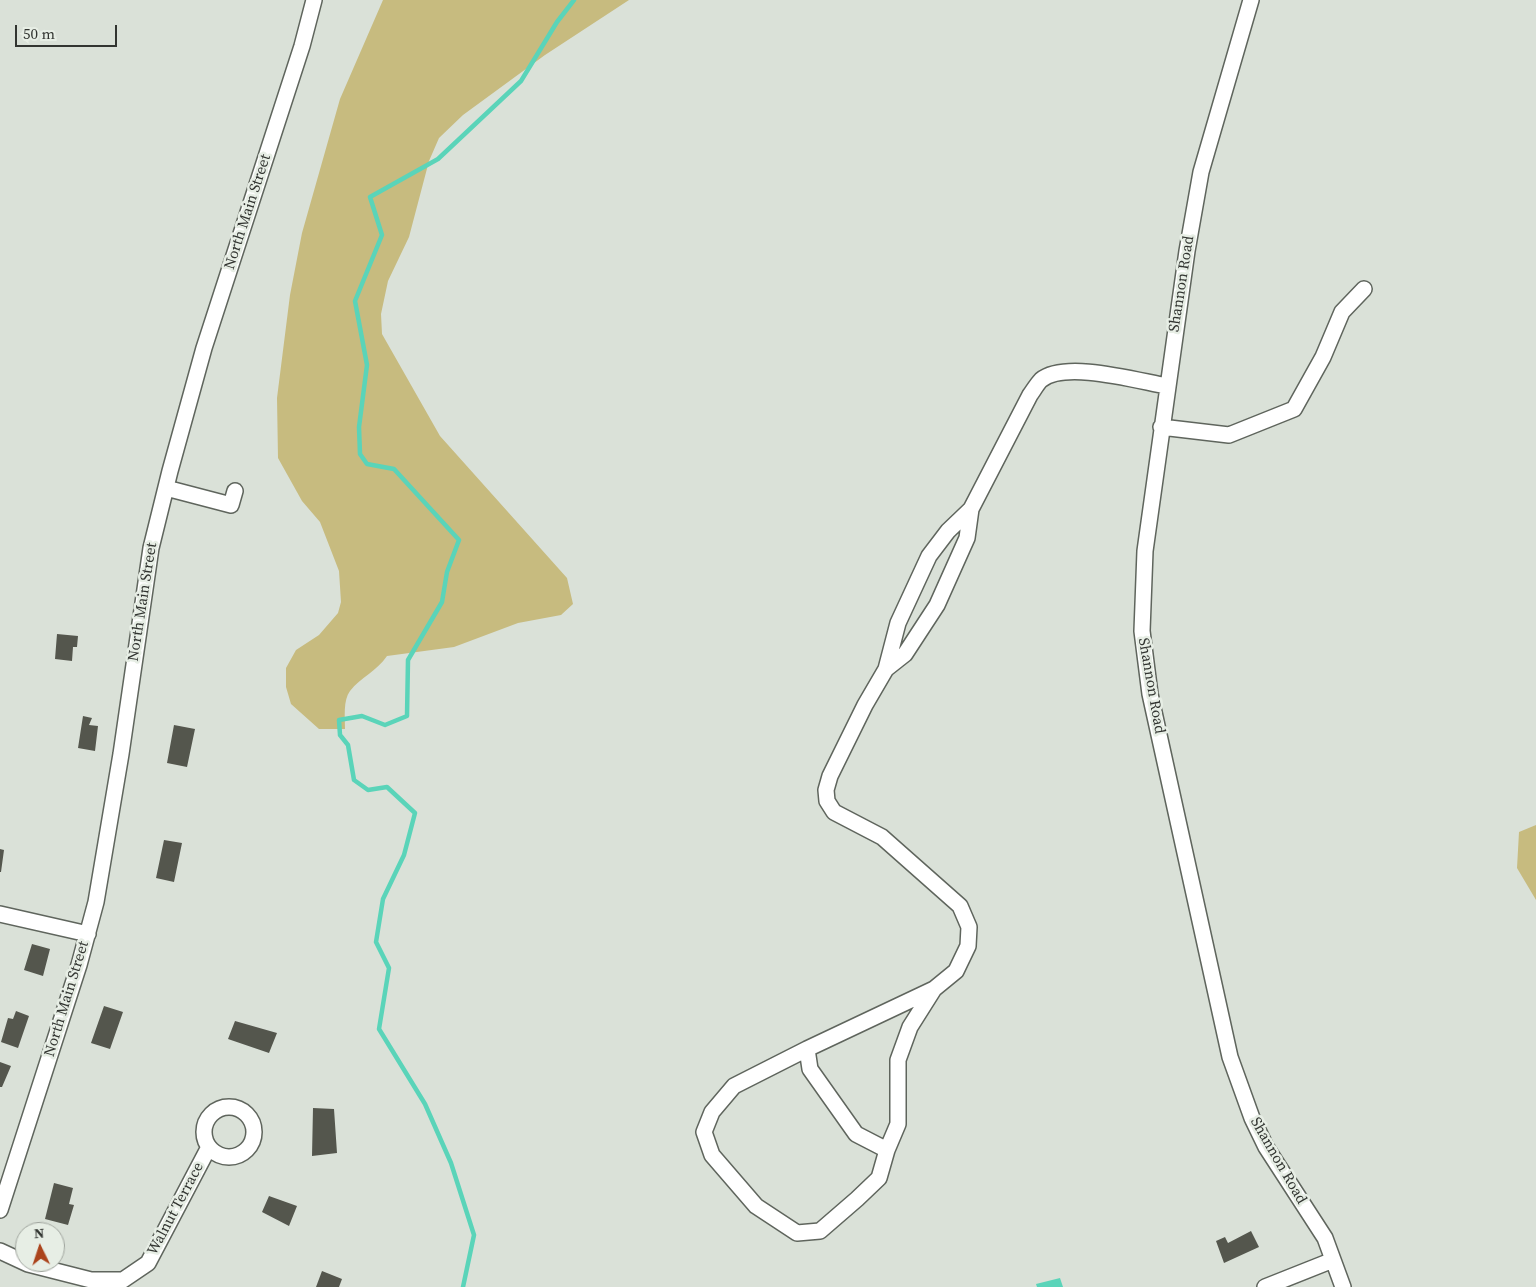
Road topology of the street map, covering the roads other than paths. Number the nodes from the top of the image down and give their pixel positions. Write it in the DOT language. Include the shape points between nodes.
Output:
graph roads {
  1 [pos="314,0"];
  2 [pos="1251,0"];
  3 [pos="1364,288"];
  4 [pos="1166,386"];
  5 [pos="1161,427"];
  6 [pos="166,488"];
  7 [pos="235,491"];
  8 [pos="971,509"];
  9 [pos="886,669"];
  10 [pos="0,914"];
  11 [pos="88,934"];
  12 [pos="934,989"];
  13 [pos="806,1049"];
  14 [pos="209,1147"];
  15 [pos="887,1150"];
  16 [pos="0,1210"];
  17 [pos="0,1251"];
  18 [pos="1333,1260"];
  19 [pos="1265,1287"];
  20 [pos="1343,1287"];
  1 -- 6 [label="street, North Main Street" via="204,348"];
  2 -- 4 [label="street, Shannon Road" via="1201,172"];
  3 -- 5 [label="street" via="1342,312 1323,357 1294,409 1229,435"];
  4 -- 5 [label="street, Shannon Road"];
  4 -- 8 [label="street" via="1076,371 1054,374 1042,380 1030,396"];
  5 -- 18 [label="street, Shannon Road" via="1144,551 1142,631 1150,694 1222,1025 1240,1088 1266,1147 1324,1238"];
  6 -- 7 [label="street" via="231,505"];
  6 -- 11 [label="street, North Main Street" via="151,548 113,809"];
  8 -- 9 [label="street" via="929,556 898,623"];
  8 -- 9 [label="street" via="967,538 937,605 905,654"];
  9 -- 12 [label="street" via="830,776 827,801 834,812 882,837 960,906 970,927 968,946 956,971"];
  10 -- 11 [label="street"];
  11 -- 16 [label="street, North Main Street"];
  12 -- 13 [label="street"];
  12 -- 15 [label="street" via="910,1027 898,1060 898,1124"];
  13 -- 15 [label="street" via="810,1069 856,1134"];
  13 -- 15 [label="street" via="734,1086 712,1112 704,1132 712,1155 756,1206 797,1233 820,1231 857,1199 879,1178"];
  14 -- 17 [label="street, Walnut Terrace" via="148,1263 122,1280 91,1280 28,1264"];
  18 -- 19 [label="street"];
  18 -- 20 [label="street, Shannon Road"];
}
